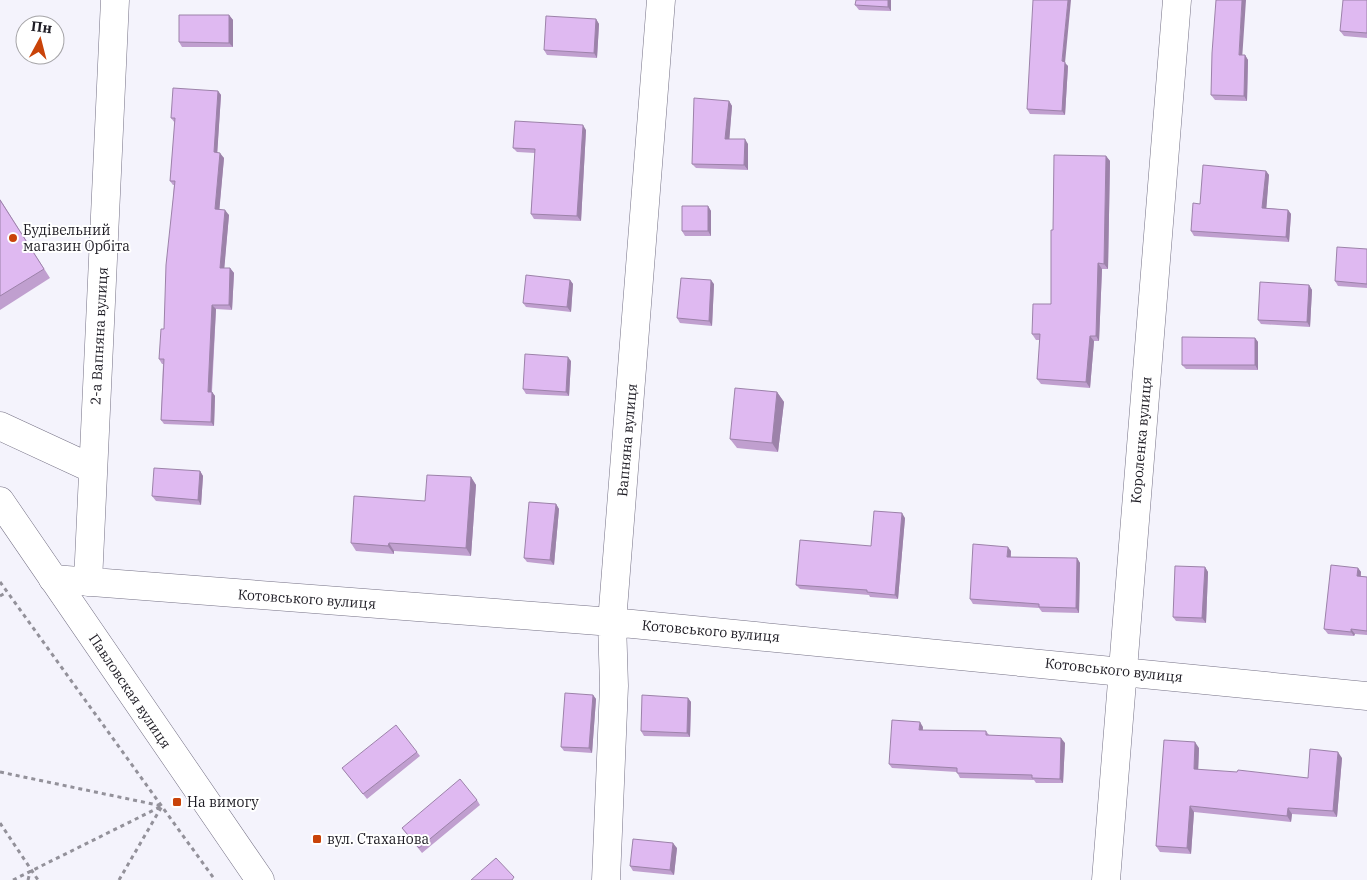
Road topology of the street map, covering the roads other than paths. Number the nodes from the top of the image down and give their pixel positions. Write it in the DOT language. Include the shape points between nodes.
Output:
graph roads {
  1 [pos="115,0"];
  2 [pos="661,0"];
  3 [pos="1178,0"];
  4 [pos="0,426"];
  5 [pos="93,470"];
  6 [pos="0,501"];
  7 [pos="53,579"];
  8 [pos="88,582"];
  9 [pos="612,622"];
  10 [pos="1122,671"];
  11 [pos="1367,696"];
  12 [pos="260,880"];
  13 [pos="606,880"];
  14 [pos="1106,880"];
  1 -- 5 [label="street, 2-а Вапняна вулиця"];
  2 -- 9 [label="street, Вапняна вулиця"];
  3 -- 10 [label="street, Короленка вулиця"];
  4 -- 5 [label="street"];
  5 -- 8 [label="street, 2-а Вапняна вулиця"];
  6 -- 7 [label="street, Павловская вулиця"];
  7 -- 8 [label="street, Котовського вулиця"];
  7 -- 12 [label="street, Павловская вулиця"];
  8 -- 9 [label="street, Котовського вулиця"];
  9 -- 10 [label="street, Котовського вулиця"];
  9 -- 13 [label="street, Вапняна вулиця" via="614,686"];
  10 -- 11 [label="street, Котовського вулиця"];
  10 -- 14 [label="street, Короленка вулиця"];
}
